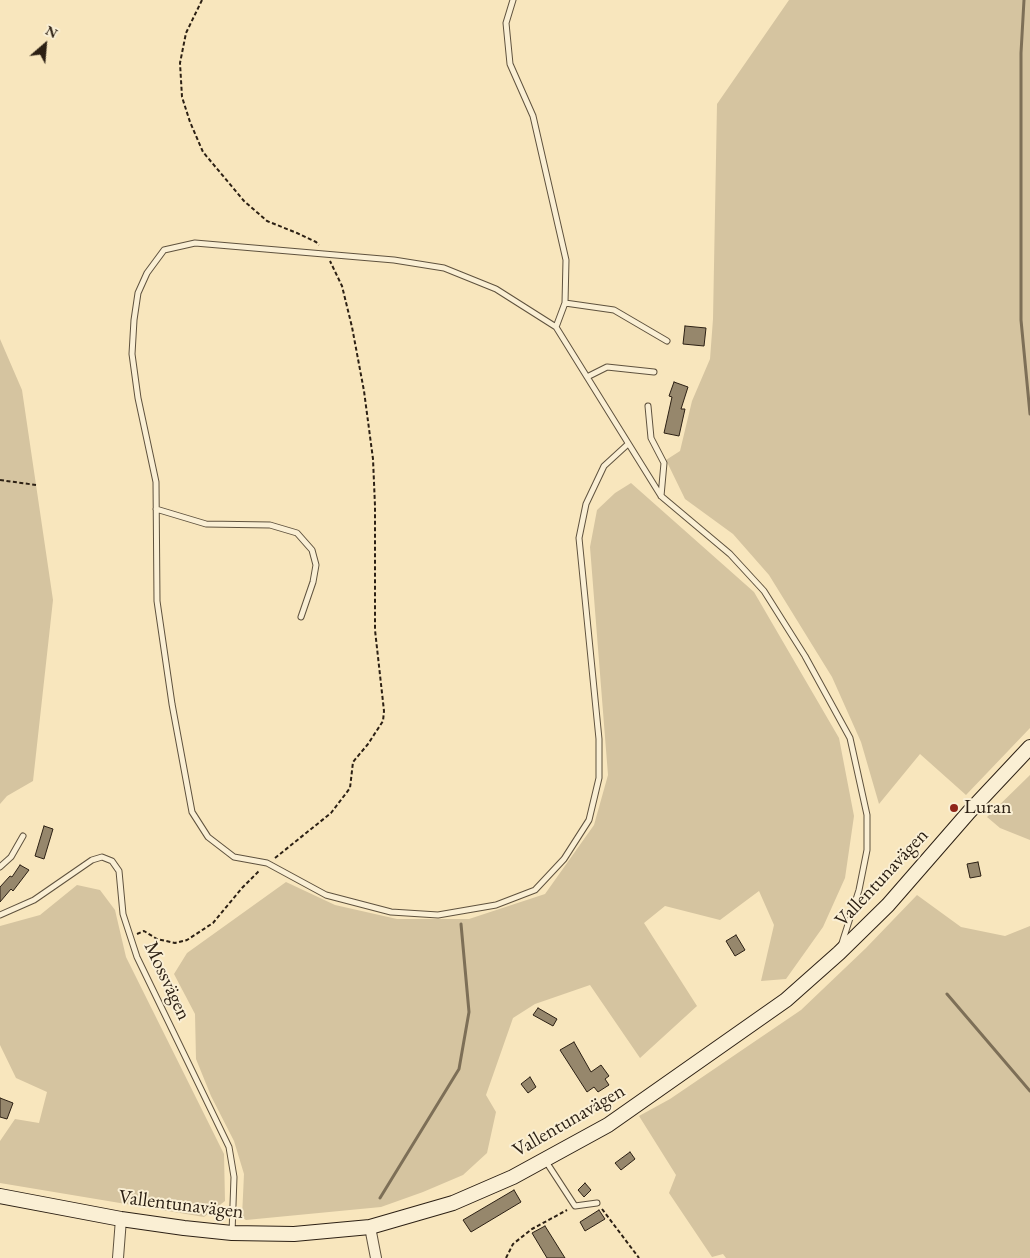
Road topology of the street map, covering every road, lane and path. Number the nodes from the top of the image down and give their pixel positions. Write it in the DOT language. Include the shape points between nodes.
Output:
graph roads {
  1 [pos="202,0"];
  2 [pos="513,0"];
  3 [pos="326,253"];
  4 [pos="565,303"];
  5 [pos="556,327"];
  6 [pos="667,340"];
  7 [pos="654,372"];
  8 [pos="587,377"];
  9 [pos="648,406"];
  10 [pos="628,444"];
  11 [pos="0,480"];
  12 [pos="36,486"];
  13 [pos="661,496"];
  14 [pos="156,509"];
  15 [pos="302,617"];
  16 [pos="1030,747"];
  17 [pos="23,836"];
  18 [pos="267,863"];
  19 [pos="0,866"];
  20 [pos="0,915"];
  21 [pos="131,937"];
  22 [pos="839,953"];
  23 [pos="545,1160"];
  24 [pos="0,1196"];
  25 [pos="598,1203"];
  26 [pos="575,1206"];
  27 [pos="121,1219"];
  28 [pos="370,1227"];
  29 [pos="232,1233"];
  30 [pos="118,1258"];
  31 [pos="376,1258"];
  32 [pos="506,1258"];
  33 [pos="639,1258"];
  1 -- 3 [label="path" via="186,33 180,63 182,97 203,152 244,201 267,221 316,242"];
  2 -- 4 [label="lane" via="506,23 510,64 533,116 566,260"];
  3 -- 5 [label="lane" via="444,268 496,289"];
  3 -- 14 [label="lane" via="195,243 164,250 147,273 138,293 132,354 156,482"];
  3 -- 18 [label="path" via="342,286 352,327 373,459 375,630 384,711 383,721 354,762 350,788 330,813"];
  4 -- 5 [label="lane"];
  4 -- 6 [label="lane" via="614,310"];
  5 -- 8 [label="lane"];
  7 -- 8 [label="lane" via="607,367"];
  8 -- 10 [label="lane"];
  9 -- 13 [label="lane" via="651,438 664,463"];
  10 -- 13 [label="lane"];
  10 -- 18 [label="lane" via="604,466 586,504 579,538 600,778 588,820 564,859 535,890 496,906 438,915 391,912 326,895"];
  11 -- 12 [label="path"];
  13 -- 22 [label="lane" via="730,554 764,591 805,656 850,738 867,815 867,850 859,890"];
  14 -- 15 [label="lane" via="206,524 270,525 296,534 312,550 316,565"];
  14 -- 18 [label="lane" via="157,601 192,812 208,837 234,857"];
  16 -- 22 [label="main road, Vallentunavägen" via="888,905"];
  17 -- 19 [label="lane"];
  18 -- 21 [label="path" via="213,923 187,940 175,943 157,939 144,931"];
  20 -- 21 [label="lane, Mossvägen" via="34,900 92,860 102,857 112,861 118,871 123,914"];
  21 -- 29 [label="lane, Mossvägen" via="137,957 229,1147 234,1177"];
  22 -- 23 [label="main road, Vallentunavägen" via="770,1012 608,1125"];
  23 -- 26 [label="lane"];
  23 -- 28 [label="main road, Vallentunavägen" via="453,1203"];
  24 -- 27 [label="main road, Vallentunavägen"];
  25 -- 26 [label="lane"];
  25 -- 33 [label="path"];
  26 -- 32 [label="path" via="532,1229 513,1244"];
  27 -- 29 [label="main road, Vallentunavägen"];
  27 -- 30 [label="street"];
  28 -- 29 [label="main road, Vallentunavägen" via="294,1234"];
  28 -- 31 [label="street"];
}
